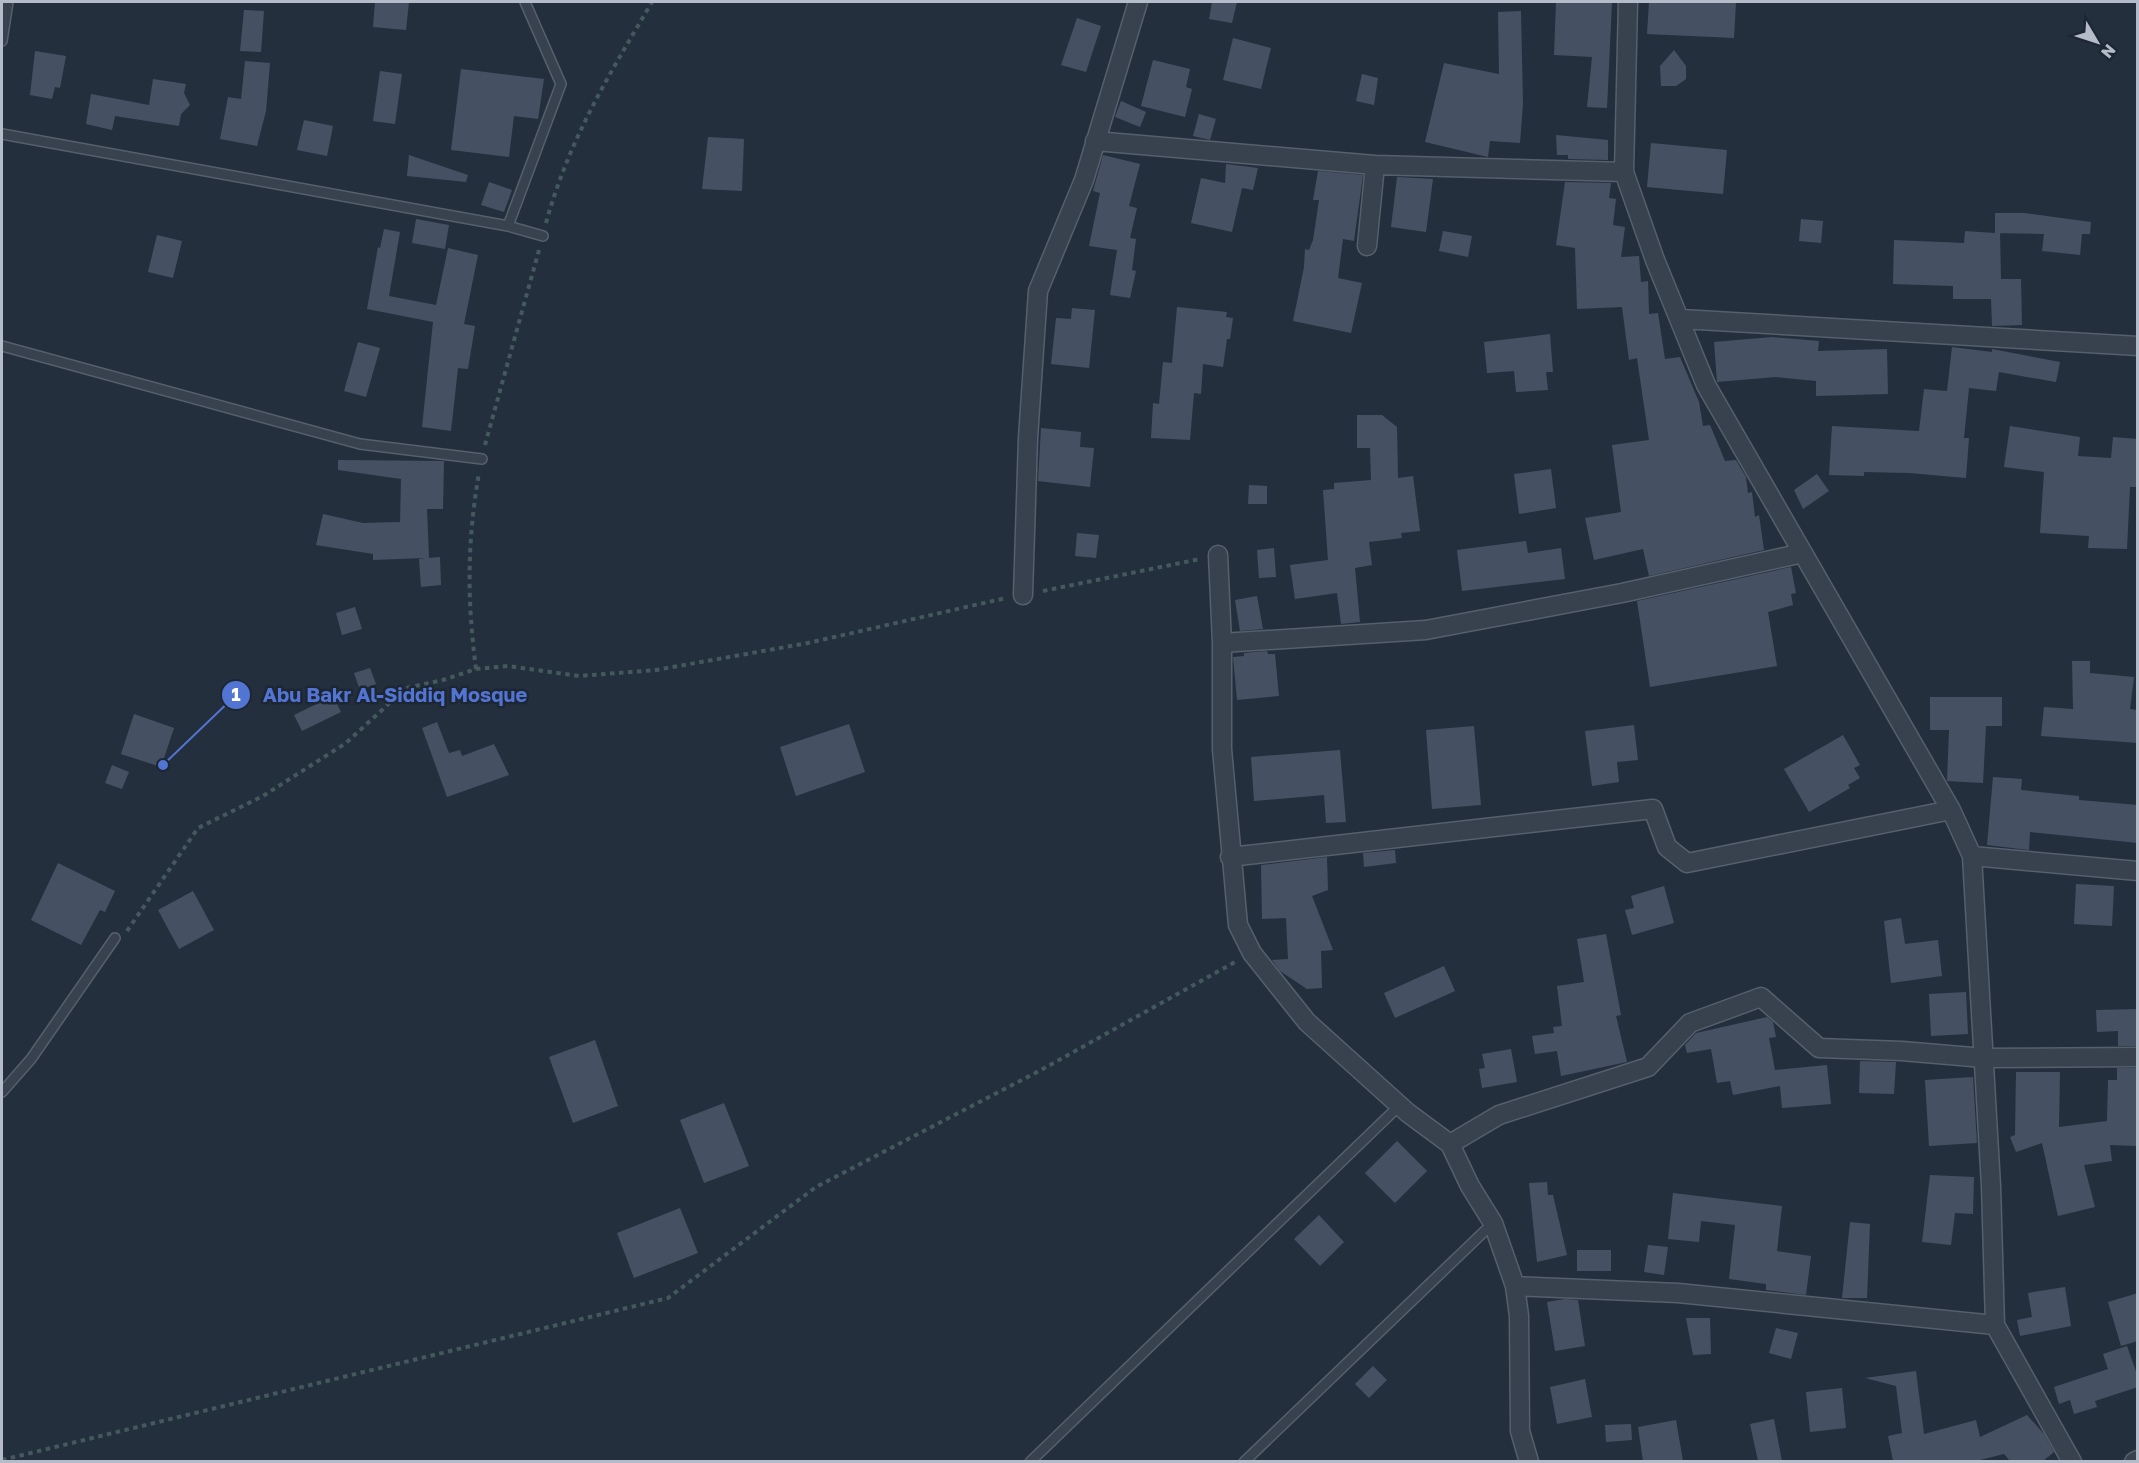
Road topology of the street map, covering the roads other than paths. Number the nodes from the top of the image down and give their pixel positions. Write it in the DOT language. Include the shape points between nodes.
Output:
graph roads {
  1 [pos="8,2"];
  2 [pos="525,2"];
  3 [pos="1138,2"];
  4 [pos="1628,2"];
  5 [pos="2,41"];
  6 [pos="2,134"];
  7 [pos="1095,141"];
  8 [pos="1375,165"];
  9 [pos="1624,172"];
  10 [pos="508,226"];
  11 [pos="543,236"];
  12 [pos="1367,246"];
  13 [pos="1681,319"];
  14 [pos="2,346"];
  15 [pos="2138,346"];
  16 [pos="482,459"];
  17 [pos="1803,553"];
  18 [pos="1218,555"];
  19 [pos="1023,595"];
  20 [pos="1222,643"];
  21 [pos="1951,810"];
  22 [pos="1972,856"];
  23 [pos="1230,857"];
  24 [pos="2138,871"];
  25 [pos="120,936"];
  26 [pos="2138,1057"];
  27 [pos="1984,1058"];
  28 [pos="2,1092"];
  29 [pos="1400,1105"];
  30 [pos="1450,1144"];
  31 [pos="1493,1223"];
  32 [pos="1515,1286"];
  33 [pos="1995,1325"];
  34 [pos="1030,1461"];
  35 [pos="1244,1461"];
  36 [pos="1529,1461"];
  37 [pos="2072,1461"];
  1 -- 5 [label="lane"];
  2 -- 10 [label="lane" via="561,84"];
  3 -- 7 [label="street"];
  4 -- 9 [label="street"];
  6 -- 10 [label="lane"];
  7 -- 8 [label="street"];
  7 -- 19 [label="street" via="1084,180 1038,291"];
  8 -- 9 [label="street"];
  8 -- 12 [label="street"];
  9 -- 13 [label="street" via="1654,260"];
  10 -- 11 [label="lane"];
  13 -- 15 [label="street"];
  13 -- 17 [label="street" via="1706,385"];
  14 -- 16 [label="lane" via="360,444"];
  17 -- 20 [label="street" via="1426,630"];
  17 -- 21 [label="street"];
  18 -- 20 [label="street"];
  20 -- 23 [label="street" via="1222,749"];
  21 -- 22 [label="street"];
  21 -- 23 [label="street" via="1688,863 1667,847 1653,809"];
  22 -- 24 [label="street"];
  22 -- 27 [label="street"];
  23 -- 29 [label="street" via="1238,925 1252,953 1307,1022"];
  25 -- 28 [label="lane" via="31,1059"];
  26 -- 27 [label="street"];
  27 -- 30 [label="street" via="1819,1048 1761,997 1690,1023 1648,1067 1499,1115"];
  27 -- 33 [label="street"];
  29 -- 30 [label="street"];
  29 -- 34 [label="lane"];
  30 -- 31 [label="street"];
  31 -- 32 [label="street"];
  31 -- 35 [label="lane"];
  32 -- 33 [label="street" via="1678,1293"];
  32 -- 36 [label="street" via="1520,1431"];
  33 -- 37 [label="street"];
}
